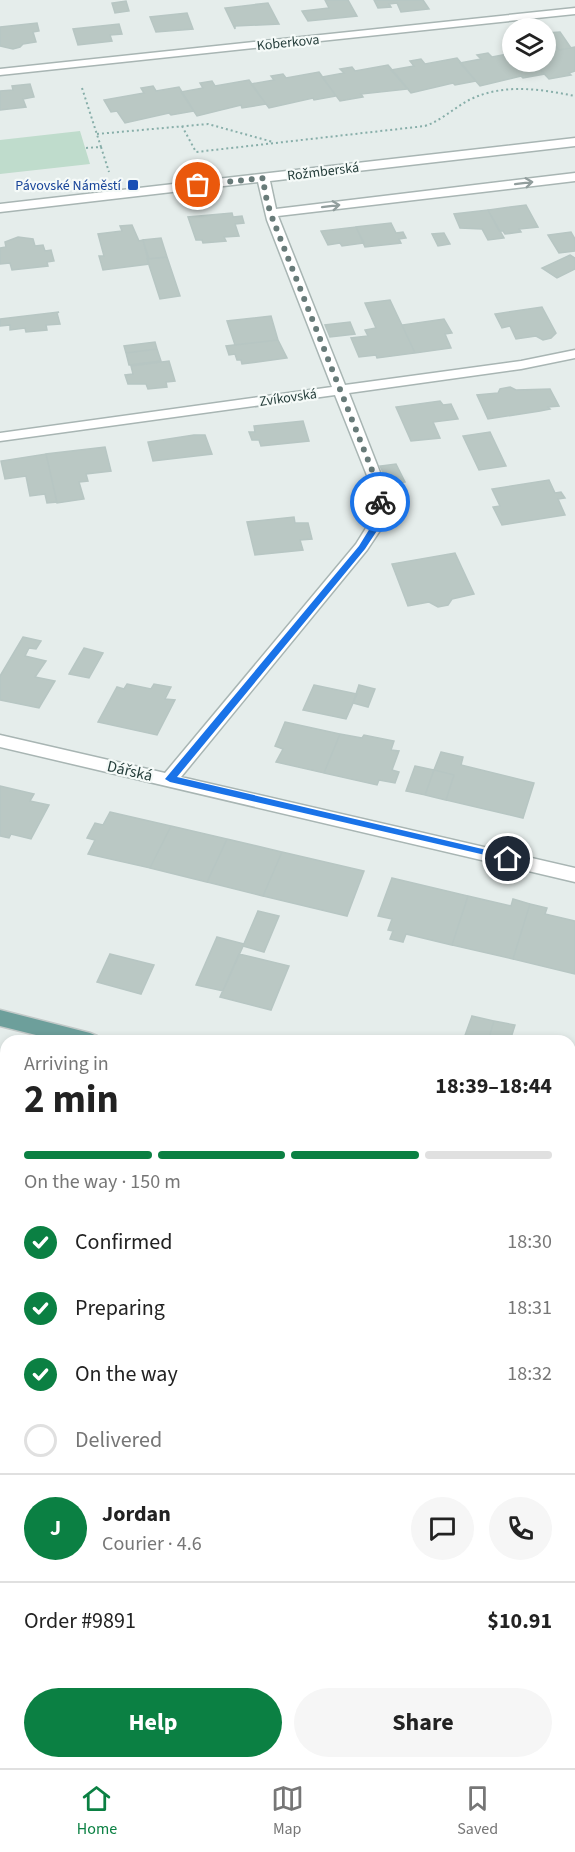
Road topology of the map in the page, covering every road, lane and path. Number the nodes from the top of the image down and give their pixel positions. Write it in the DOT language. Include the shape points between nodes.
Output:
graph roads {
  1 [pos="575,11"];
  2 [pos="74,64"];
  3 [pos="0,72"];
  4 [pos="575,96"];
  5 [pos="182,126"];
  6 [pos="97,134"];
  7 [pos="575,142"];
  8 [pos="276,143"];
  9 [pos="101,147"];
  10 [pos="85,148"];
  11 [pos="110,175"];
  12 [pos="575,177"];
  13 [pos="264,178"];
  14 [pos="0,208"];
  15 [pos="272,213"];
  16 [pos="575,354"];
  17 [pos="339,390"];
  18 [pos="0,437"];
  19 [pos="0,741"];
  20 [pos="170,779"];
  21 [pos="575,875"];
  22 [pos="0,1018"];
  23 [pos="67,1035"];
  1 -- 2 [label="street, Koberkova"];
  2 -- 3 [label="street, Koberkova"];
  2 -- 6 [label="path"];
  4 -- 8 [label="path" via="547,90 498,91 479,95 425,126"];
  5 -- 6 [label="path"];
  5 -- 8 [label="path" via="219,125"];
  5 -- 8 [label="path" via="196,152"];
  6 -- 9 [label="path"];
  7 -- 13 [label="street, Rožmberská"];
  9 -- 10 [label="path"];
  9 -- 11 [label="path"];
  15 -- 12 [label="street, one-way"];
  13 -- 14 [label="street, Rožmberská"];
  13 -- 15 [label="street" via="263,188"];
  15 -- 17 [label="street"];
  16 -- 17 [label="street, Zvíkovská"];
  17 -- 18 [label="street, Zvíkovská"];
  17 -- 20 [label="street" via="381,493 380,520 362,547"];
  19 -- 20 [label="street, Dářská"];
  20 -- 21 [label="street, Dářská"];
  22 -- 23 [label="main road"];
}
